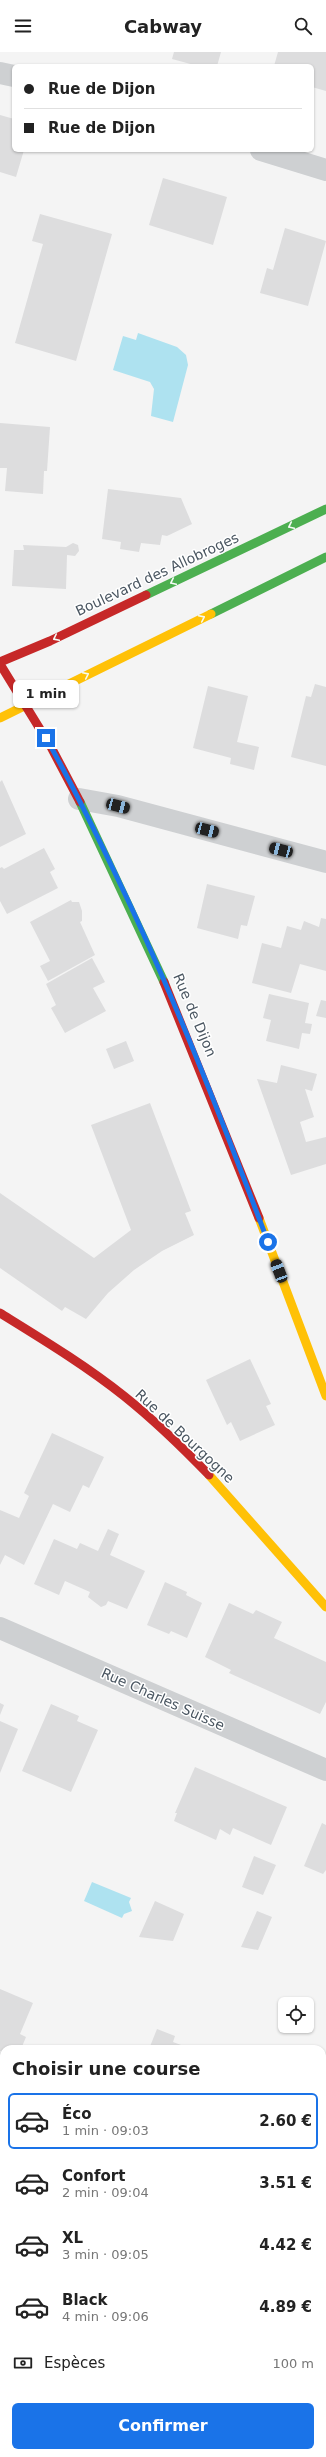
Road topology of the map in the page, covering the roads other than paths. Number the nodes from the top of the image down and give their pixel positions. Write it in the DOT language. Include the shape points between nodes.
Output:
graph roads {
  1 [pos="0,73"];
  2 [pos="12,76"];
  3 [pos="268,152"];
  4 [pos="326,170"];
  5 [pos="326,509"];
  6 [pos="326,557"];
  7 [pos="0,663"];
  8 [pos="26,706"];
  9 [pos="0,718"];
  10 [pos="79,799"];
  11 [pos="326,862"];
  12 [pos="0,1312"];
  13 [pos="326,1396"];
  14 [pos="326,1607"];
  15 [pos="0,1628"];
  16 [pos="326,1770"];
  1 -- 2 [label="street"];
  3 -- 4 [label="street"];
  5 -- 7 [label="street, Boulevard des Allobroges, one-way"];
  8 -- 6 [label="street, one-way"];
  7 -- 8 [label="street, Rue de Dijon"];
  8 -- 9 [label="street"];
  8 -- 10 [label="street, Rue de Dijon"];
  10 -- 11 [label="street" via="118,806"];
  10 -- 13 [label="street, Rue de Dijon" via="155,958 214,1097"];
  12 -- 14 [label="street, Rue de Bourgogne" via="73,1359 139,1409 206,1471"];
  15 -- 16 [label="street, Rue Charles Suisse"];
}
